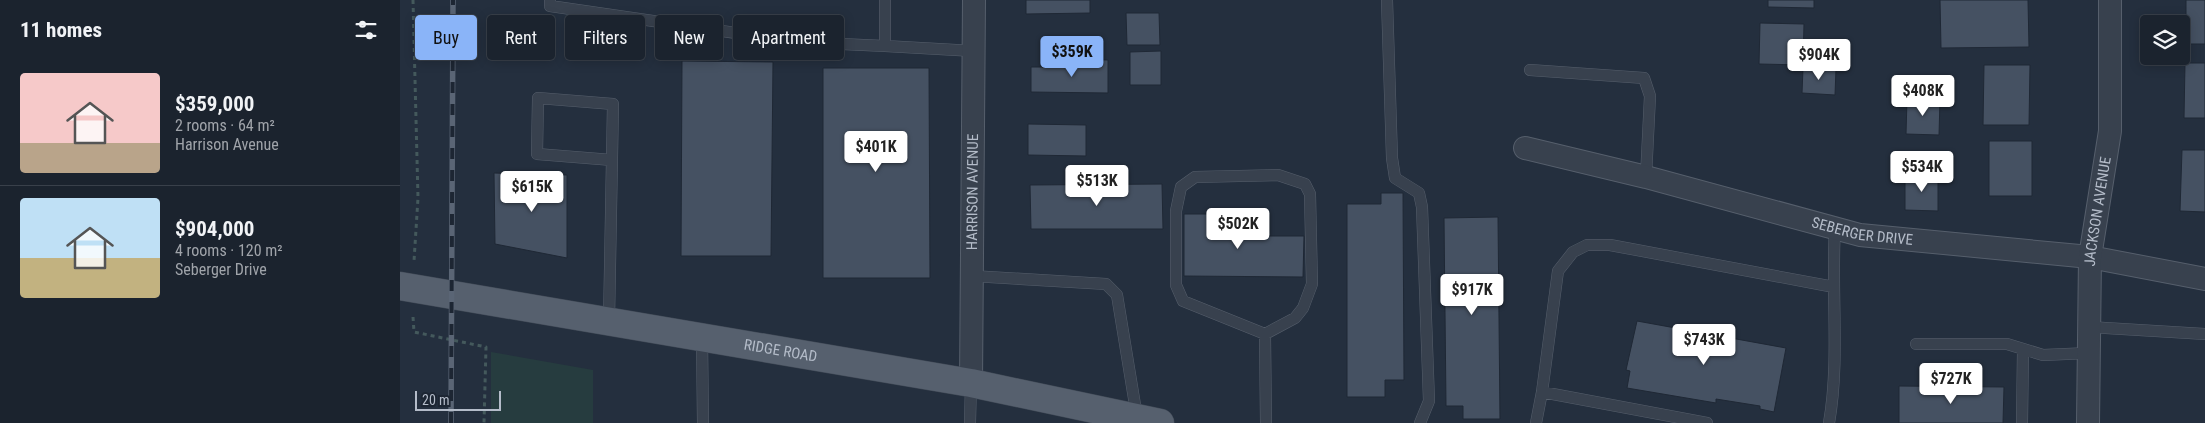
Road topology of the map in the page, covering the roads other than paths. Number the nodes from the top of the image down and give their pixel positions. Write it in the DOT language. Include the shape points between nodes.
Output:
graph roads {
  1 [pos="550,0"];
  2 [pos="885,0"];
  3 [pos="974,0"];
  4 [pos="1387,0"];
  5 [pos="2110,0"];
  6 [pos="885,46"];
  7 [pos="974,51"];
  8 [pos="1530,70"];
  9 [pos="1525,148"];
  10 [pos="612,160"];
  11 [pos="1646,178"];
  12 [pos="1835,228"];
  13 [pos="2090,257"];
  14 [pos="972,276"];
  15 [pos="2205,279"];
  16 [pos="400,286"];
  17 [pos="1834,287"];
  18 [pos="609,321"];
  19 [pos="2089,327"];
  20 [pos="1265,334"];
  21 [pos="2205,334"];
  22 [pos="702,338"];
  23 [pos="1916,344"];
  24 [pos="2023,349"];
  25 [pos="2089,353"];
  26 [pos="971,383"];
  27 [pos="1542,392"];
  28 [pos="1149,420"];
  29 [pos="703,423"];
  30 [pos="970,423"];
  31 [pos="1266,423"];
  32 [pos="1420,423"];
  33 [pos="1536,423"];
  34 [pos="1708,423"];
  35 [pos="1829,423"];
  36 [pos="2022,423"];
  37 [pos="2088,423"];
  1 -- 6 [label="lane" via="550,6 798,42"];
  2 -- 6 [label="lane"];
  3 -- 7 [label="street, HARRISON AVENUE"];
  4 -- 32 [label="lane" via="1395,178 1419,193 1422,207 1429,401"];
  5 -- 13 [label="street, JACKSON AVENUE" via="2110,131"];
  6 -- 7 [label="lane"];
  7 -- 14 [label="street, HARRISON AVENUE"];
  8 -- 11 [label="lane" via="1644,78 1650,96"];
  9 -- 11 [label="street, SEBERGER DRIVE"];
  10 -- 10 [label="lane" via="613,104 538,98 537,154"];
  10 -- 18 [label="lane"];
  11 -- 12 [label="street, SEBERGER DRIVE"];
  12 -- 13 [label="street, SEBERGER DRIVE" via="1860,235"];
  12 -- 17 [label="lane"];
  13 -- 15 [label="street, SEBERGER DRIVE"];
  13 -- 19 [label="street, JACKSON AVENUE"];
  14 -- 26 [label="street, HARRISON AVENUE"];
  14 -- 28 [label="lane" via="1106,284 1117,294"];
  16 -- 18 [label="main road, RIDGE ROAD"];
  17 -- 27 [label="lane" via="1610,245 1587,245 1573,252 1558,271"];
  17 -- 35 [label="lane"];
  18 -- 22 [label="main road, RIDGE ROAD"];
  19 -- 21 [label="lane"];
  19 -- 25 [label="street, JACKSON AVENUE"];
  20 -- 20 [label="lane" via="1296,318 1312,284 1310,194 1305,184 1278,175 1195,176 1181,187 1176,211 1176,286 1183,301"];
  20 -- 31 [label="lane"];
  22 -- 26 [label="main road, RIDGE ROAD"];
  22 -- 29 [label="lane"];
  23 -- 24 [label="lane" via="2007,344"];
  24 -- 25 [label="lane" via="2043,354"];
  24 -- 36 [label="lane"];
  25 -- 37 [label="street, JACKSON AVENUE"];
  26 -- 28 [label="main road, RIDGE ROAD"];
  26 -- 30 [label="lane"];
  27 -- 33 [label="lane"];
  27 -- 34 [label="lane"];
}
